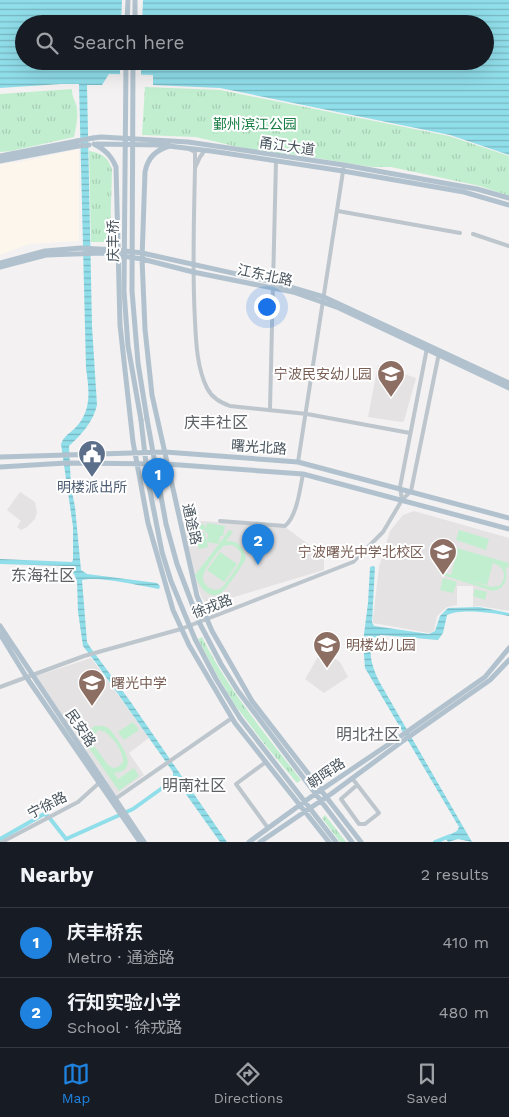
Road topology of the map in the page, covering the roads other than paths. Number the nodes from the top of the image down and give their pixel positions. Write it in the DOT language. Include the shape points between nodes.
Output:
graph roads {
  1 [pos="128,0"];
  2 [pos="136,0"];
  3 [pos="127,15"];
  4 [pos="135,15"];
  5 [pos="126,70"];
  6 [pos="133,70"];
  7 [pos="92,142"];
  8 [pos="78,143"];
  9 [pos="170,146"];
  10 [pos="187,148"];
  11 [pos="205,150"];
  12 [pos="0,156"];
  13 [pos="0,161"];
  14 [pos="276,161"];
  15 [pos="195,168"];
  16 [pos="344,168"];
  17 [pos="509,198"];
  18 [pos="509,205"];
  19 [pos="338,211"];
  20 [pos="460,233"];
  21 [pos="473,234"];
  22 [pos="509,246"];
  23 [pos="80,251"];
  24 [pos="117,253"];
  25 [pos="142,256"];
  26 [pos="0,263"];
  27 [pos="193,266"];
  28 [pos="0,267"];
  29 [pos="193,272"];
  30 [pos="273,285"];
  31 [pos="324,299"];
  32 [pos="427,347"];
  33 [pos="439,353"];
  34 [pos="509,383"];
  35 [pos="509,388"];
  36 [pos="270,409"];
  37 [pos="307,414"];
  38 [pos="147,418"];
  39 [pos="410,433"];
  40 [pos="153,452"];
  41 [pos="165,452"];
  42 [pos="136,453"];
  43 [pos="145,453"];
  44 [pos="0,457"];
  45 [pos="298,462"];
  46 [pos="137,464"];
  47 [pos="146,464"];
  48 [pos="155,464"];
  49 [pos="166,464"];
  50 [pos="0,467"];
  51 [pos="302,474"];
  52 [pos="400,487"];
  53 [pos="411,491"];
  54 [pos="402,500"];
  55 [pos="509,518"];
  56 [pos="220,521"];
  57 [pos="509,529"];
  58 [pos="207,620"];
  59 [pos="199,622"];
  60 [pos="0,626"];
  61 [pos="190,626"];
  62 [pos="181,629"];
  63 [pos="0,634"];
  64 [pos="509,648"];
  65 [pos="509,660"];
  66 [pos="30,677"];
  67 [pos="0,687"];
  68 [pos="232,718"];
  69 [pos="417,728"];
  70 [pos="399,740"];
  71 [pos="266,762"];
  72 [pos="352,778"];
  73 [pos="99,783"];
  74 [pos="357,785"];
  75 [pos="321,790"];
  76 [pos="315,794"];
  77 [pos="326,797"];
  78 [pos="115,799"];
  79 [pos="320,801"];
  80 [pos="302,803"];
  81 [pos="118,807"];
  82 [pos="307,810"];
  83 [pos="127,820"];
  84 [pos="268,828"];
  85 [pos="2,842"];
  86 [pos="140,842"];
  87 [pos="144,842"];
  88 [pos="249,842"];
  89 [pos="260,842"];
  90 [pos="329,842"];
  91 [pos="336,842"];
  92 [pos="352,842"];
  93 [pos="361,842"];
  1 -- 3 [label="main road"];
  2 -- 4 [label="main road"];
  5 -- 43 [label="main road, 庆丰桥, bridge" via="124,292 128,346"];
  6 -- 38 [label="main road, 庆丰桥, bridge" via="132,291"];
  7 -- 8 [label="main road, 甬江大道, bridge"];
  7 -- 9 [label="main road, 甬江大道"];
  7 -- 16 [label="main road, 甬江大道" via="101,137 188,142"];
  7 -- 24 [label="main road" via="104,149 116,167"];
  8 -- 12 [label="main road, 甬江大道"];
  8 -- 13 [label="main road, 甬江大道"];
  9 -- 10 [label="main road, 甬江大道"];
  9 -- 25 [label="main road, 通途路" via="151,155 146,163"];
  10 -- 11 [label="main road, 甬江大道"];
  10 -- 15 [label="street" via="195,152"];
  11 -- 14 [label="main road, 甬江大道"];
  11 -- 15 [label="street"];
  14 -- 16 [label="main road, 甬江大道"];
  14 -- 30 [label="street"];
  15 -- 27 [label="street"];
  16 -- 17 [label="main road, 甬江大道" via="477,188"];
  16 -- 18 [label="main road, 甬江大道" via="464,192"];
  16 -- 19 [label="street"];
  19 -- 20 [label="street"];
  19 -- 31 [label="street"];
  21 -- 22 [label="street"];
  23 -- 24 [label="main road, 江东北路"];
  23 -- 26 [label="main road, 江东北路" via="45,251"];
  23 -- 28 [label="main road, 江东北路" via="46,255"];
  24 -- 25 [label="main road, 江东北路"];
  24 -- 42 [label="main road" via="120,325"];
  25 -- 27 [label="main road, 江东北路"];
  25 -- 29 [label="main road, 江东北路"];
  25 -- 41 [label="main road, 通途路" via="152,395"];
  27 -- 29 [label="street"];
  27 -- 30 [label="main road, 江东北路"];
  29 -- 30 [label="main road, 江东北路"];
  29 -- 36 [label="street" via="196,341 207,389 216,400 230,406"];
  30 -- 31 [label="main road, 江东北路"];
  30 -- 36 [label="street"];
  31 -- 32 [label="main road, 江东北路"];
  31 -- 37 [label="street"];
  32 -- 33 [label="main road, 江东北路"];
  32 -- 39 [label="street"];
  33 -- 34 [label="main road, 江东北路"];
  33 -- 35 [label="main road, 江东北路"];
  33 -- 53 [label="street"];
  36 -- 37 [label="street"];
  37 -- 39 [label="street"];
  37 -- 45 [label="street"];
  38 -- 40 [label="main road, 通途路"];
  39 -- 52 [label="street"];
  40 -- 41 [label="main road, 曙光北路"];
  40 -- 43 [label="main road, 曙光北路"];
  40 -- 48 [label="main road, 通途路"];
  41 -- 45 [label="main road, 曙光北路"];
  41 -- 49 [label="main road, 通途路"];
  42 -- 43 [label="main road, 曙光北路"];
  42 -- 44 [label="main road, 曙光北路"];
  42 -- 46 [label="main road"];
  43 -- 47 [label="main road"];
  45 -- 52 [label="main road, 曙光北路"];
  46 -- 47 [label="main road, 曙光北路"];
  46 -- 50 [label="main road, 曙光北路" via="66,463"];
  46 -- 62 [label="main road" via="148,524"];
  47 -- 48 [label="main road, 曙光北路"];
  47 -- 61 [label="main road" via="162,552"];
  48 -- 49 [label="main road, 曙光北路"];
  48 -- 59 [label="main road, 通途路" via="177,564"];
  49 -- 51 [label="main road, 曙光北路"];
  49 -- 58 [label="main road, 通途路" via="196,596"];
  51 -- 54 [label="main road, 曙光北路"];
  51 -- 56 [label="street" via="300,491 290,521 285,526"];
  52 -- 53 [label="main road, 曙光北路"];
  52 -- 54 [label="street"];
  53 -- 54 [label="street, 徐戎路"];
  53 -- 55 [label="main road, 曙光北路"];
  54 -- 57 [label="main road, 曙光北路"];
  54 -- 58 [label="street, 徐戎路" via="383,532 353,562"];
  58 -- 59 [label="street, 徐戎路"];
  58 -- 75 [label="main road, 通途路" via="252,702"];
  59 -- 61 [label="street, 徐戎路"];
  59 -- 76 [label="main road, 通途路" via="238,691"];
  60 -- 66 [label="main road, 民安路"];
  61 -- 62 [label="street, 徐戎路"];
  61 -- 80 [label="main road" via="240,718"];
  62 -- 66 [label="street, 徐戎路" via="84,656"];
  62 -- 68 [label="main road"];
  63 -- 66 [label="main road, 民安路"];
  64 -- 69 [label="main road, 朝晖路" via="486,677"];
  65 -- 69 [label="main road, 朝晖路" via="490,680"];
  66 -- 67 [label="street, 徐戎路"];
  66 -- 73 [label="main road, 民安路"];
  66 -- 78 [label="main road, 民安路"];
  68 -- 71 [label="main road"];
  68 -- 78 [label="street"];
  69 -- 70 [label="main road, 朝晖路"];
  70 -- 72 [label="main road, 朝晖路"];
  70 -- 75 [label="main road, 朝晖路"];
  71 -- 80 [label="main road"];
  71 -- 84 [label="street" via="236,784"];
  72 -- 74 [label="street"];
  72 -- 77 [label="main road, 朝晖路"];
  73 -- 81 [label="main road, 民安路"];
  73 -- 85 [label="street, 宁徐路" via="78,802"];
  74 -- 74 [label="street" via="379,813 365,824 359,824 341,800"];
  75 -- 76 [label="main road, 朝晖路"];
  75 -- 77 [label="main road, 通途路"];
  76 -- 79 [label="main road, 通途路"];
  76 -- 80 [label="main road, 朝晖路"];
  77 -- 79 [label="main road, 朝晖路"];
  77 -- 93 [label="main road, 通途路"];
  78 -- 81 [label="main road, 民安路"];
  79 -- 82 [label="main road, 朝晖路"];
  79 -- 92 [label="main road, 通途路"];
  80 -- 82 [label="main road"];
  80 -- 84 [label="main road, 朝晖路"];
  81 -- 83 [label="main road, 民安路"];
  82 -- 89 [label="main road, 朝晖路"];
  82 -- 90 [label="main road"];
  82 -- 91 [label="main road"];
  83 -- 86 [label="main road, 民安路"];
  83 -- 87 [label="main road, 民安路"];
  84 -- 88 [label="main road, 朝晖路"];
}
